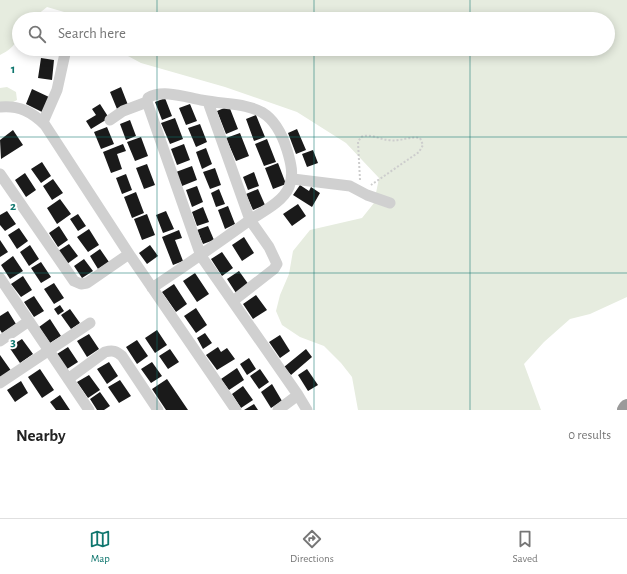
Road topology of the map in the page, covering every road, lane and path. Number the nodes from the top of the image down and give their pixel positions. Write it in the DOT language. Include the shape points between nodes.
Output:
graph roads {
  1 [pos="64,56"];
  2 [pos="147,102"];
  3 [pos="208,102"];
  4 [pos="0,107"];
  5 [pos="110,120"];
  6 [pos="43,122"];
  7 [pos="0,174"];
  8 [pos="293,179"];
  9 [pos="361,192"];
  10 [pos="390,203"];
  11 [pos="250,220"];
  12 [pos="129,254"];
  13 [pos="201,256"];
  14 [pos="0,278"];
  15 [pos="152,288"];
  16 [pos="233,301"];
  17 [pos="29,321"];
  18 [pos="90,322"];
  19 [pos="0,342"];
  20 [pos="49,351"];
  21 [pos="68,379"];
  22 [pos="0,383"];
  23 [pos="298,394"];
  24 [pos="627,407"];
  25 [pos="88,410"];
  26 [pos="158,410"];
  27 [pos="236,410"];
  28 [pos="278,410"];
  29 [pos="307,410"];
  30 [pos="625,410"];
  1 -- 6 [label="street" via="57,90"];
  2 -- 3 [label="street" via="153,95 171,95"];
  2 -- 5 [label="street" via="123,110"];
  2 -- 13 [label="street"];
  3 -- 8 [label="street" via="250,107 271,119 281,132 291,162"];
  3 -- 11 [label="street"];
  4 -- 6 [label="street" via="19,107"];
  6 -- 12 [label="street"];
  7 -- 12 [label="street" via="74,282 87,283"];
  8 -- 9 [label="street" via="350,186"];
  8 -- 11 [label="street" via="282,197"];
  9 -- 9 [label="path" via="419,152 423,145 420,138 389,140 370,135 360,137 358,142"];
  9 -- 10 [label="street"];
  11 -- 13 [label="street"];
  11 -- 16 [label="street" via="269,247 276,264 274,269"];
  12 -- 15 [label="street"];
  13 -- 15 [label="street"];
  13 -- 16 [label="street"];
  14 -- 17 [label="street"];
  15 -- 27 [label="street"];
  16 -- 23 [label="street"];
  17 -- 19 [label="street"];
  17 -- 20 [label="street"];
  18 -- 20 [label="street"];
  20 -- 21 [label="street"];
  20 -- 22 [label="street"];
  21 -- 25 [label="street"];
  21 -- 26 [label="street" via="105,352 117,352"];
  23 -- 28 [label="street"];
  23 -- 29 [label="street"];
  24 -- 30 [label="highway"];
}
